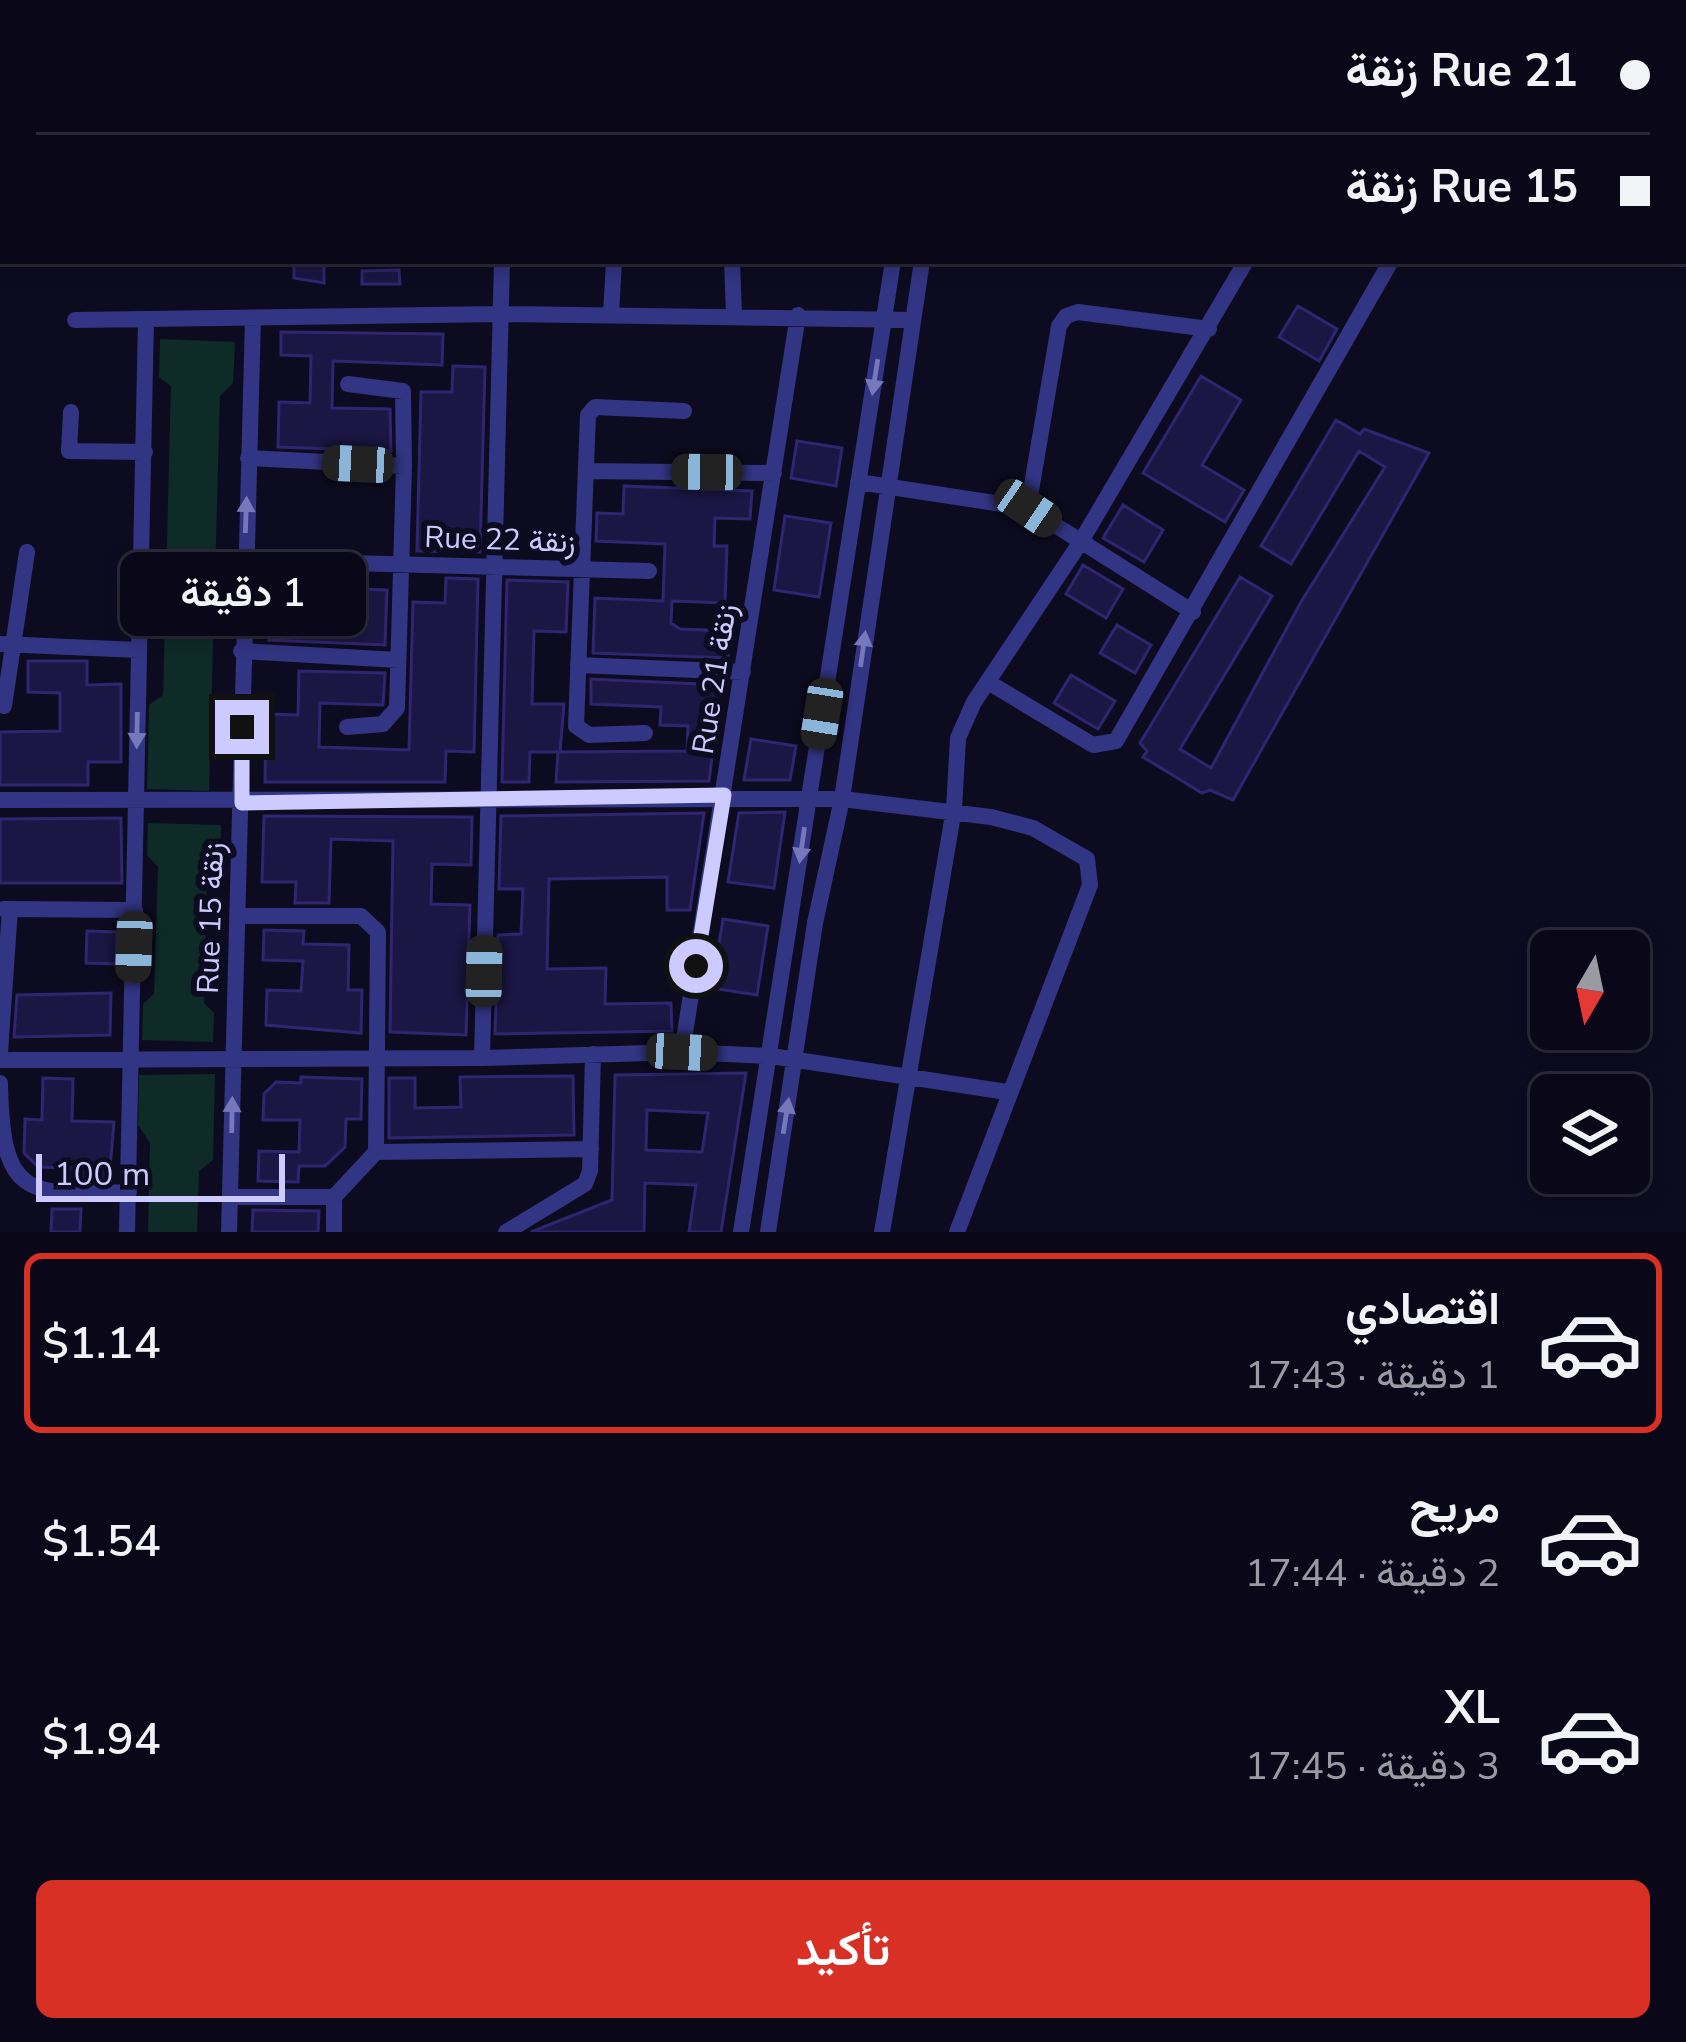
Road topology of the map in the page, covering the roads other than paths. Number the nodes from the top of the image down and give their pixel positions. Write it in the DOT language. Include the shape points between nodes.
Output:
graph roads {
  1 [pos="502,264"];
  2 [pos="614,264"];
  3 [pos="732,264"];
  4 [pos="892,264"];
  5 [pos="921,264"];
  6 [pos="1244,264"];
  7 [pos="1389,264"];
  8 [pos="500,314"];
  9 [pos="611,315"];
  10 [pos="734,315"];
  11 [pos="798,315"];
  12 [pos="253,318"];
  13 [pos="885,319"];
  14 [pos="75,320"];
  15 [pos="146,320"];
  16 [pos="911,320"];
  17 [pos="1209,328"];
  18 [pos="348,384"];
  19 [pos="684,411"];
  20 [pos="71,412"];
  21 [pos="145,452"];
  22 [pos="248,458"];
  23 [pos="586,471"];
  24 [pos="774,473"];
  25 [pos="404,474"];
  26 [pos="858,482"];
  27 [pos="886,486"];
  28 [pos="1028,508"];
  29 [pos="1080,543"];
  30 [pos="27,552"];
  31 [pos="350,563"];
  32 [pos="402,564"];
  33 [pos="492,567"];
  34 [pos="580,570"];
  35 [pos="649,571"];
  36 [pos="1193,612"];
  37 [pos="8,644"];
  38 [pos="139,650"];
  39 [pos="241,651"];
  40 [pos="398,660"];
  41 [pos="578,664"];
  42 [pos="743,672"];
  43 [pos="988,682"];
  44 [pos="4,706"];
  45 [pos="347,727"];
  46 [pos="644,733"];
  47 [pos="724,795"];
  48 [pos="487,796"];
  49 [pos="808,799"];
  50 [pos="842,799"];
  51 [pos="0,800"];
  52 [pos="136,802"];
  53 [pos="242,803"];
  54 [pos="954,809"];
  55 [pos="5,909"];
  56 [pos="135,910"];
  57 [pos="238,916"];
  58 [pos="682,1052"];
  59 [pos="592,1054"];
  60 [pos="771,1056"];
  61 [pos="0,1057"];
  62 [pos="233,1057"];
  63 [pos="130,1058"];
  64 [pos="375,1058"];
  65 [pos="482,1058"];
  66 [pos="794,1060"];
  67 [pos="911,1076"];
  68 [pos="0,1083"];
  69 [pos="1007,1092"];
  70 [pos="591,1149"];
  71 [pos="376,1153"];
  72 [pos="129,1192"];
  73 [pos="230,1197"];
  74 [pos="334,1198"];
  75 [pos="127,1232"];
  76 [pos="229,1232"];
  77 [pos="334,1232"];
  78 [pos="506,1232"];
  79 [pos="741,1232"];
  80 [pos="768,1232"];
  81 [pos="881,1232"];
  82 [pos="957,1232"];
  1 -- 8 [label="street"];
  2 -- 9 [label="street"];
  3 -- 10 [label="street"];
  4 -- 13 [label="street"];
  5 -- 16 [label="street"];
  6 -- 17 [label="street"];
  7 -- 36 [label="street"];
  8 -- 9 [label="street"];
  8 -- 12 [label="street"];
  8 -- 33 [label="street"];
  9 -- 10 [label="street"];
  10 -- 11 [label="street"];
  11 -- 13 [label="street"];
  11 -- 24 [label="street, Rue 21 زنقة"];
  12 -- 15 [label="street"];
  12 -- 22 [label="street, Rue 15 زنقة"];
  13 -- 16 [label="street"];
  13 -- 26 [label="street, one-way"];
  14 -- 15 [label="street"];
  15 -- 21 [label="street"];
  16 -- 27 [label="street"];
  17 -- 28 [label="street" via="1066,316"];
  17 -- 29 [label="street"];
  18 -- 25 [label="street" via="403,391"];
  19 -- 23 [label="street" via="591,410"];
  20 -- 21 [label="street" via="69,451"];
  21 -- 38 [label="street"];
  22 -- 25 [label="street"];
  39 -- 22 [label="street, Rue 15 زنقة, one-way"];
  23 -- 24 [label="street"];
  23 -- 34 [label="street"];
  24 -- 42 [label="street, Rue 21 زنقة"];
  25 -- 32 [label="street"];
  26 -- 27 [label="street"];
  26 -- 49 [label="street"];
  27 -- 28 [label="street"];
  50 -- 27 [label="street, one-way"];
  28 -- 29 [label="street"];
  29 -- 36 [label="street"];
  29 -- 43 [label="street"];
  30 -- 37 [label="street"];
  31 -- 32 [label="street, Rue 22 زنقة"];
  32 -- 33 [label="street, Rue 22 زنقة"];
  32 -- 40 [label="street"];
  33 -- 34 [label="street, Rue 22 زنقة"];
  33 -- 48 [label="street"];
  34 -- 35 [label="street, Rue 22 زنقة"];
  34 -- 41 [label="street"];
  36 -- 43 [label="street" via="1125,729 1107,744 1075,736"];
  37 -- 38 [label="street"];
  37 -- 44 [label="street"];
  38 -- 52 [label="street, one-way"];
  39 -- 40 [label="street"];
  39 -- 53 [label="street, Rue 15 زنقة"];
  40 -- 45 [label="street" via="392,717"];
  41 -- 42 [label="street"];
  41 -- 46 [label="street" via="578,730"];
  42 -- 47 [label="street, Rue 21 زنقة"];
  43 -- 54 [label="street" via="958,738"];
  47 -- 48 [label="street"];
  47 -- 49 [label="street"];
  47 -- 58 [label="street, Rue 21 زنقة"];
  48 -- 53 [label="street"];
  48 -- 65 [label="street"];
  49 -- 50 [label="street"];
  49 -- 60 [label="street, one-way"];
  50 -- 54 [label="street"];
  50 -- 66 [label="street"];
  51 -- 52 [label="street"];
  52 -- 53 [label="street"];
  52 -- 56 [label="street"];
  53 -- 57 [label="street, Rue 15 زنقة"];
  54 -- 67 [label="street"];
  54 -- 69 [label="street" via="1033,828 1071,847 1092,871"];
  55 -- 56 [label="street"];
  55 -- 61 [label="street"];
  56 -- 63 [label="street"];
  57 -- 62 [label="street, Rue 15 زنقة"];
  57 -- 64 [label="street" via="372,921"];
  58 -- 59 [label="street"];
  58 -- 60 [label="street"];
  59 -- 65 [label="street"];
  59 -- 70 [label="street"];
  60 -- 66 [label="street"];
  60 -- 79 [label="street"];
  61 -- 63 [label="street"];
  62 -- 63 [label="street"];
  62 -- 64 [label="street"];
  73 -- 62 [label="street, Rue 15 زنقة, one-way"];
  63 -- 72 [label="street"];
  64 -- 65 [label="street"];
  64 -- 71 [label="street"];
  66 -- 67 [label="street"];
  80 -- 66 [label="street, one-way"];
  67 -- 69 [label="street"];
  67 -- 81 [label="street"];
  68 -- 72 [label="street" via="1,1137 23,1180 57,1195"];
  69 -- 82 [label="street"];
  70 -- 71 [label="street"];
  70 -- 78 [label="street" via="584,1184"];
  71 -- 74 [label="street"];
  72 -- 75 [label="street"];
  73 -- 74 [label="street"];
  73 -- 76 [label="street, Rue 15 زنقة"];
  74 -- 77 [label="street"];
}
